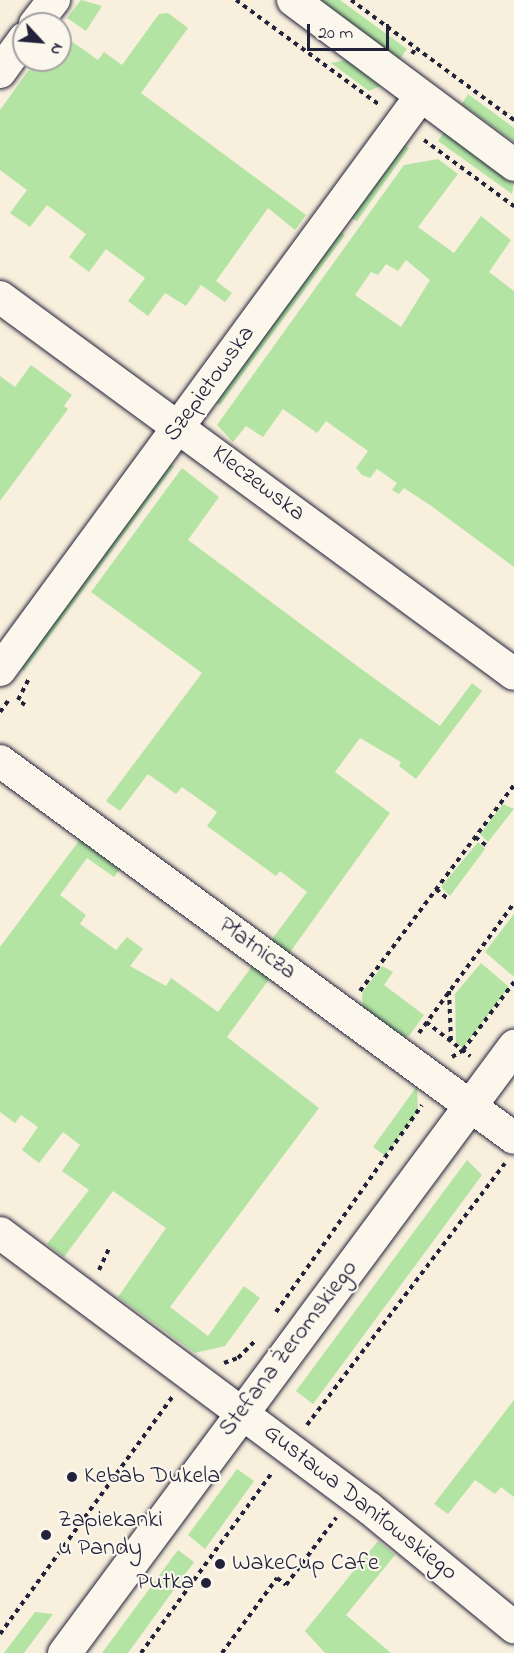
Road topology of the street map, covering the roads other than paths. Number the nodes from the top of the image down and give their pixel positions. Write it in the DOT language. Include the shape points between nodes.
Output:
graph roads {
  1 [pos="54,0"];
  2 [pos="293,0"];
  3 [pos="44,12"];
  4 [pos="12,56"];
  5 [pos="0,72"];
  6 [pos="420,97"];
  7 [pos="514,165"];
  8 [pos="0,297"];
  9 [pos="180,426"];
  10 [pos="13,673"];
  11 [pos="514,674"];
  12 [pos="0,761"];
  13 [pos="514,1046"];
  14 [pos="470,1106"];
  15 [pos="510,1149"];
  16 [pos="0,1233"];
  17 [pos="242,1412"];
  18 [pos="514,1627"];
  19 [pos="64,1653"];
  1 -- 3 [label="street"];
  2 -- 6 [label="street"];
  4 -- 5 [label="street"];
  6 -- 7 [label="street"];
  6 -- 9 [label="street, Szepietowska"];
  8 -- 9 [label="street, Kleczewska"];
  9 -- 10 [label="street, Szepietowska"];
  9 -- 11 [label="street, Kleczewska"];
  12 -- 14 [label="street, Płatnicza"];
  13 -- 14 [label="main road, Stefana Żeromskiego"];
  14 -- 15 [label="street, Płatnicza"];
  14 -- 17 [label="main road, Stefana Żeromskiego"];
  16 -- 17 [label="street, Gustawa Daniłowskiego"];
  17 -- 18 [label="street, Gustawa Daniłowskiego"];
  17 -- 19 [label="main road, Stefana Żeromskiego"];
}
